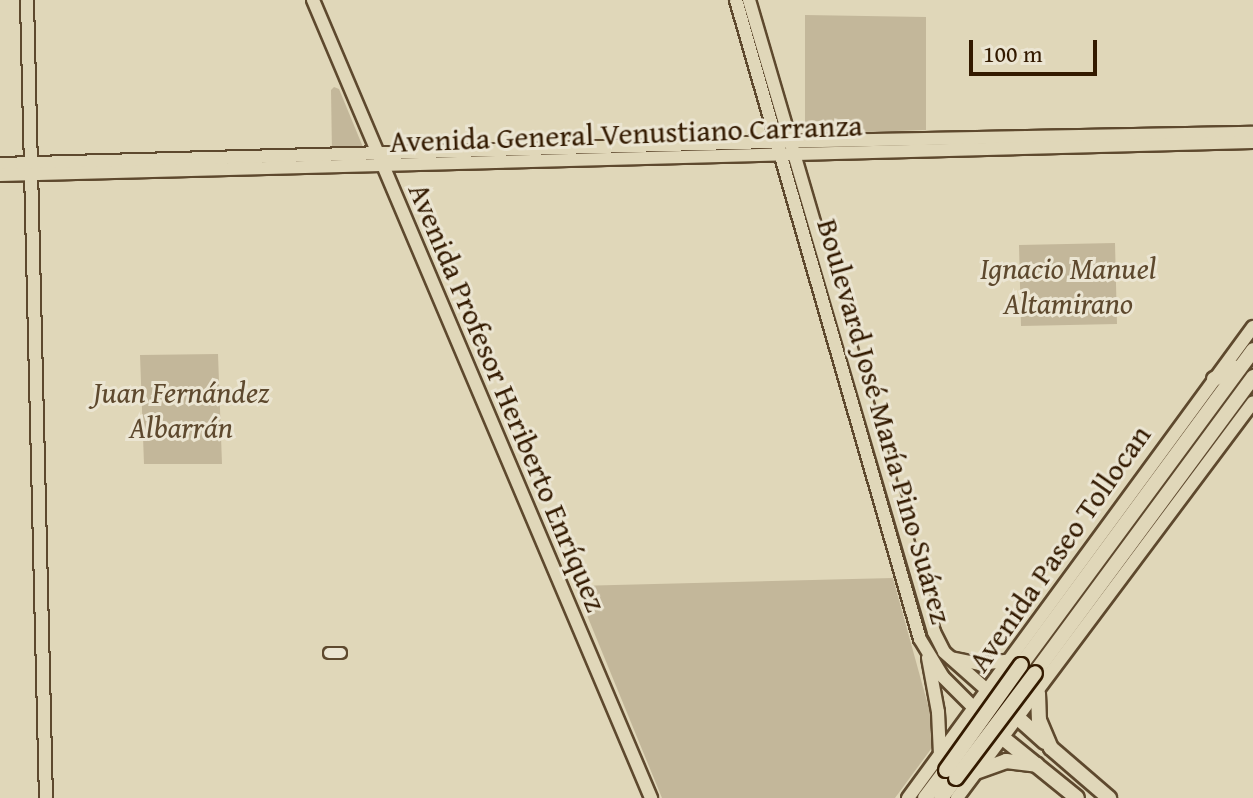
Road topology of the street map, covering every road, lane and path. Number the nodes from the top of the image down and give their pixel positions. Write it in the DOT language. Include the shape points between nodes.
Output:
graph roads {
  1 [pos="27,0"];
  2 [pos="313,0"];
  3 [pos="736,0"];
  4 [pos="749,0"];
  5 [pos="1253,133"];
  6 [pos="1253,142"];
  7 [pos="786,148"];
  8 [pos="377,153"];
  9 [pos="0,164"];
  10 [pos="382,166"];
  11 [pos="34,169"];
  12 [pos="0,175"];
  13 [pos="1253,327"];
  14 [pos="1253,350"];
  15 [pos="1240,366"];
  16 [pos="1253,377"];
  17 [pos="1214,379"];
  18 [pos="1245,405"];
  19 [pos="329,653"];
  20 [pos="341,653"];
  21 [pos="927,655"];
  22 [pos="948,657"];
  23 [pos="1020,663"];
  24 [pos="1040,690"];
  25 [pos="989,692"];
  26 [pos="975,709"];
  27 [pos="1019,719"];
  28 [pos="1003,738"];
  29 [pos="945,741"];
  30 [pos="1051,748"];
  31 [pos="1041,766"];
  32 [pos="980,767"];
  33 [pos="951,774"];
  34 [pos="46,798"];
  35 [pos="651,798"];
  36 [pos="908,798"];
  37 [pos="925,798"];
  38 [pos="941,798"];
  39 [pos="957,798"];
  40 [pos="1077,798"];
  41 [pos="1109,798"];
  1 -- 11 [label="main road"];
  2 -- 8 [label="main road, Avenida Profesor Heriberto Enríquez"];
  3 -- 7 [label="main road, Boulevard José María Pino Suárez"];
  4 -- 7 [label="main road, Boulevard José María Pino Suárez"];
  5 -- 7 [label="main road, Avenida General Venustiano Carranza"];
  6 -- 7 [label="main road, Avenida General Venustiano Carranza"];
  7 -- 8 [label="main road, Avenida General Venustiano Carranza"];
  7 -- 10 [label="main road, Avenida General Venustiano Carranza"];
  7 -- 21 [label="main road, Boulevard José María Pino Suárez"];
  7 -- 22 [label="main road, Boulevard José María Pino Suárez" via="934,632"];
  8 -- 10 [label="main road, Avenida Profesor Heriberto Enríquez"];
  8 -- 11 [label="main road, Avenida General Venustiano Carranza"];
  9 -- 11 [label="main road, Avenida General Venustiano Carranza"];
  10 -- 11 [label="main road, Avenida General Venustiano Carranza"];
  10 -- 35 [label="main road, Avenida Profesor Heriberto Enríquez"];
  11 -- 12 [label="main road, Avenida General Venustiano Carranza"];
  11 -- 34 [label="main road"];
  13 -- 17 [label="main road, Avenida Paseo Tollocan"];
  14 -- 15 [label="highway, Avenida Paseo Tollocan"];
  15 -- 17 [label="highway"];
  15 -- 23 [label="highway, Avenida Paseo Tollocan"];
  16 -- 18 [label="highway, Avenida Paseo Tollocan"];
  17 -- 23 [label="main road, Avenida Paseo Tollocan"];
  18 -- 23 [label="highway, Avenida Paseo Tollocan"];
  18 -- 24 [label="main road, Avenida Paseo Tollocan"];
  19 -- 20 [label="street"];
  21 -- 26 [label="main road, Boulevard José María Pino Suárez"];
  21 -- 29 [label="main road"];
  22 -- 23 [label="main road" via="980,664"];
  22 -- 25 [label="main road, Boulevard José María Pino Suárez"];
  23 -- 24 [label="main road" via="1014,680"];
  23 -- 25 [label="main road, Avenida Paseo Tollocan"];
  23 -- 33 [label="highway, Avenida Paseo Tollocan, bridge"];
  24 -- 27 [label="main road, Avenida Paseo Tollocan"];
  24 -- 30 [label="highway" via="1039,720"];
  25 -- 26 [label="main road, Avenida Paseo Tollocan"];
  25 -- 27 [label="highway, Boulevard José María Pino Suárez"];
  26 -- 28 [label="highway, Boulevard José María Pino Suárez"];
  26 -- 29 [label="main road, Avenida Paseo Tollocan"];
  27 -- 28 [label="main road, Avenida Paseo Tollocan"];
  27 -- 30 [label="highway, Boulevard José María Pino Suárez"];
  28 -- 31 [label="highway, Boulevard José María Pino Suárez"];
  28 -- 32 [label="main road, Avenida Paseo Tollocan"];
  29 -- 32 [label="main road" via="976,742 983,752"];
  29 -- 36 [label="main road, Avenida Paseo Tollocan"];
  30 -- 41 [label="highway, Boulevard José María Pino Suárez"];
  31 -- 32 [label="highway" via="1006,761"];
  31 -- 40 [label="highway, Boulevard José María Pino Suárez"];
  32 -- 39 [label="main road, Avenida Paseo Tollocan"];
  33 -- 37 [label="highway, Avenida Paseo Tollocan"];
  33 -- 38 [label="highway, Avenida Paseo Tollocan"];
}
